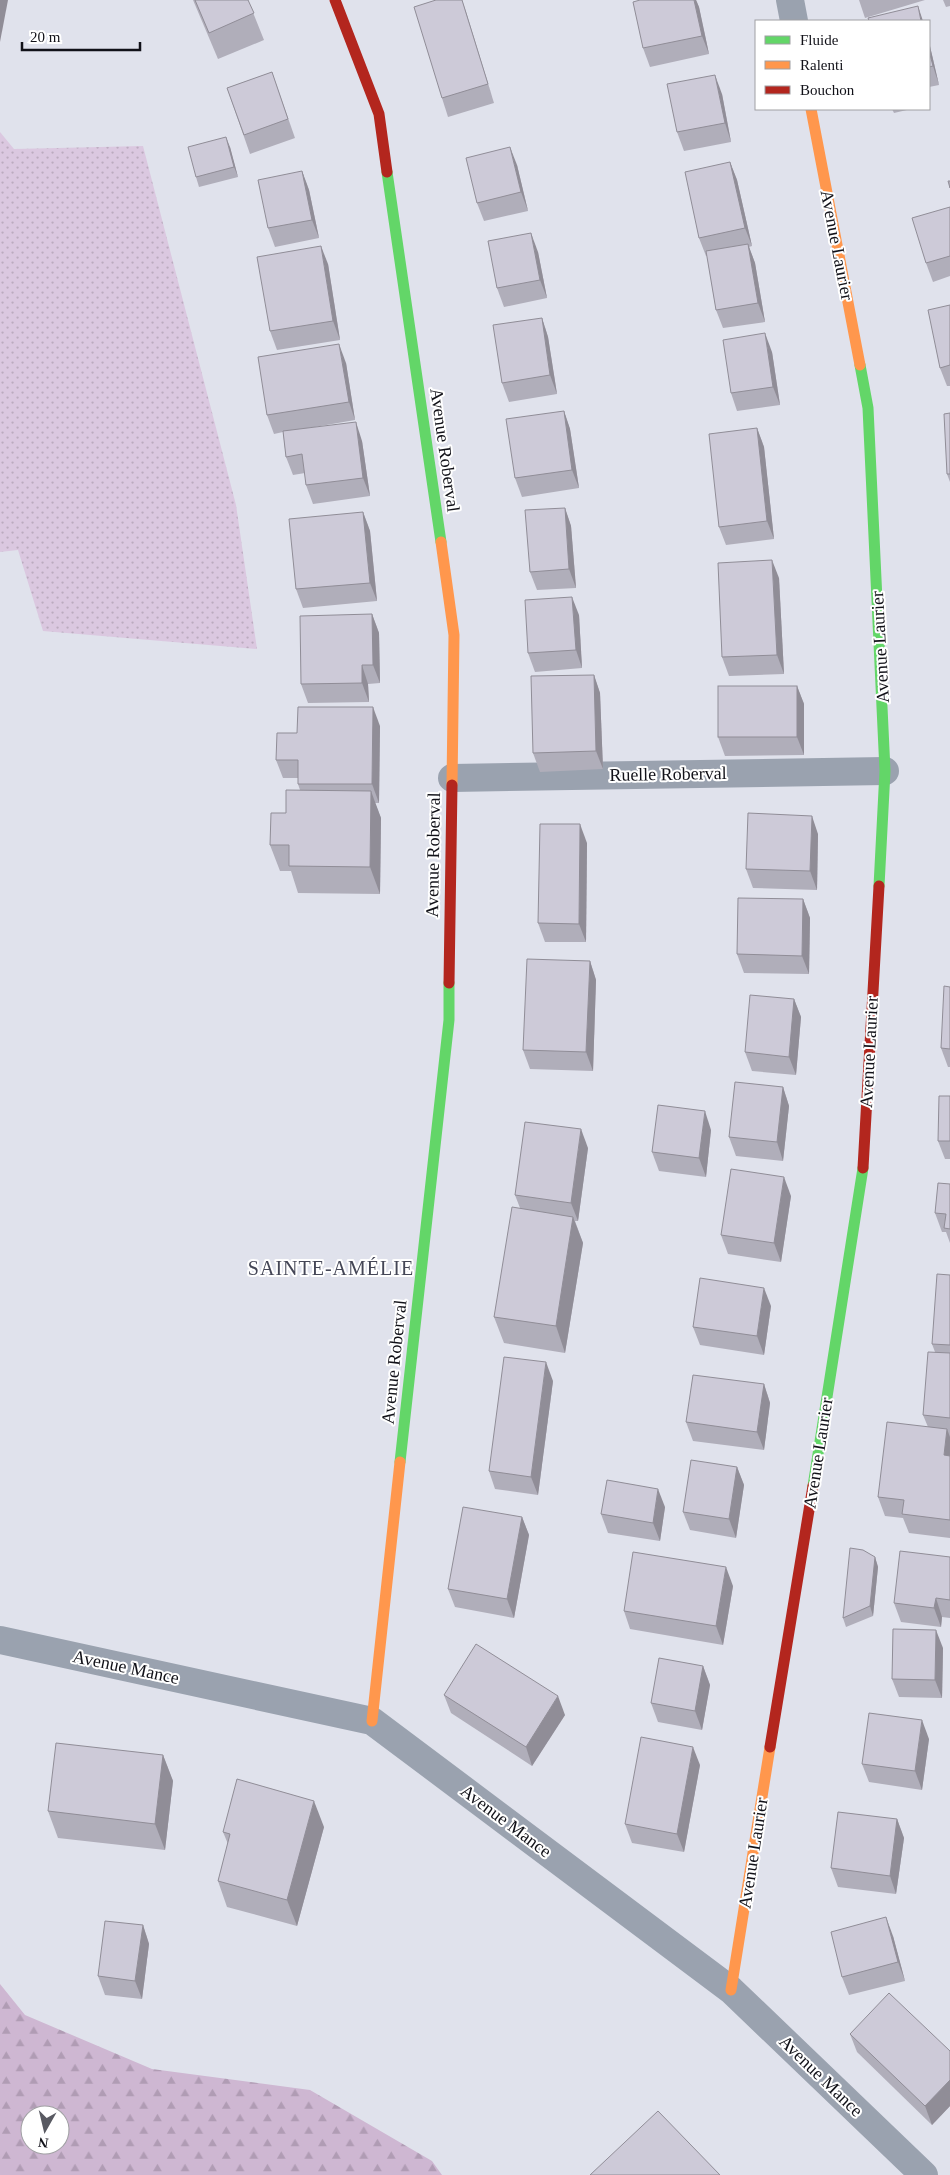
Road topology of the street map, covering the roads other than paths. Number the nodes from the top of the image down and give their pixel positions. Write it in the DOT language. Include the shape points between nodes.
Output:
graph roads {
  1 [pos="335,0"];
  2 [pos="790,0"];
  3 [pos="794,20"];
  4 [pos="810,110"];
  5 [pos="885,771"];
  6 [pos="452,778"];
  7 [pos="0,1640"];
  8 [pos="372,1721"];
  9 [pos="731,1990"];
  10 [pos="924,2175"];
  1 -- 6 [label="street, Avenue Roberval" via="379,114 454,635"];
  2 -- 3 [label="street"];
  4 -- 5 [label="street, Avenue Laurier" via="868,408"];
  5 -- 6 [label="street, Ruelle Roberval"];
  5 -- 9 [label="street, Avenue Laurier" via="862,1183"];
  6 -- 8 [label="street, Avenue Roberval" via="449,1020"];
  7 -- 8 [label="street, Avenue Mance"];
  8 -- 9 [label="street, Avenue Mance"];
  9 -- 10 [label="street, Avenue Mance"];
}
